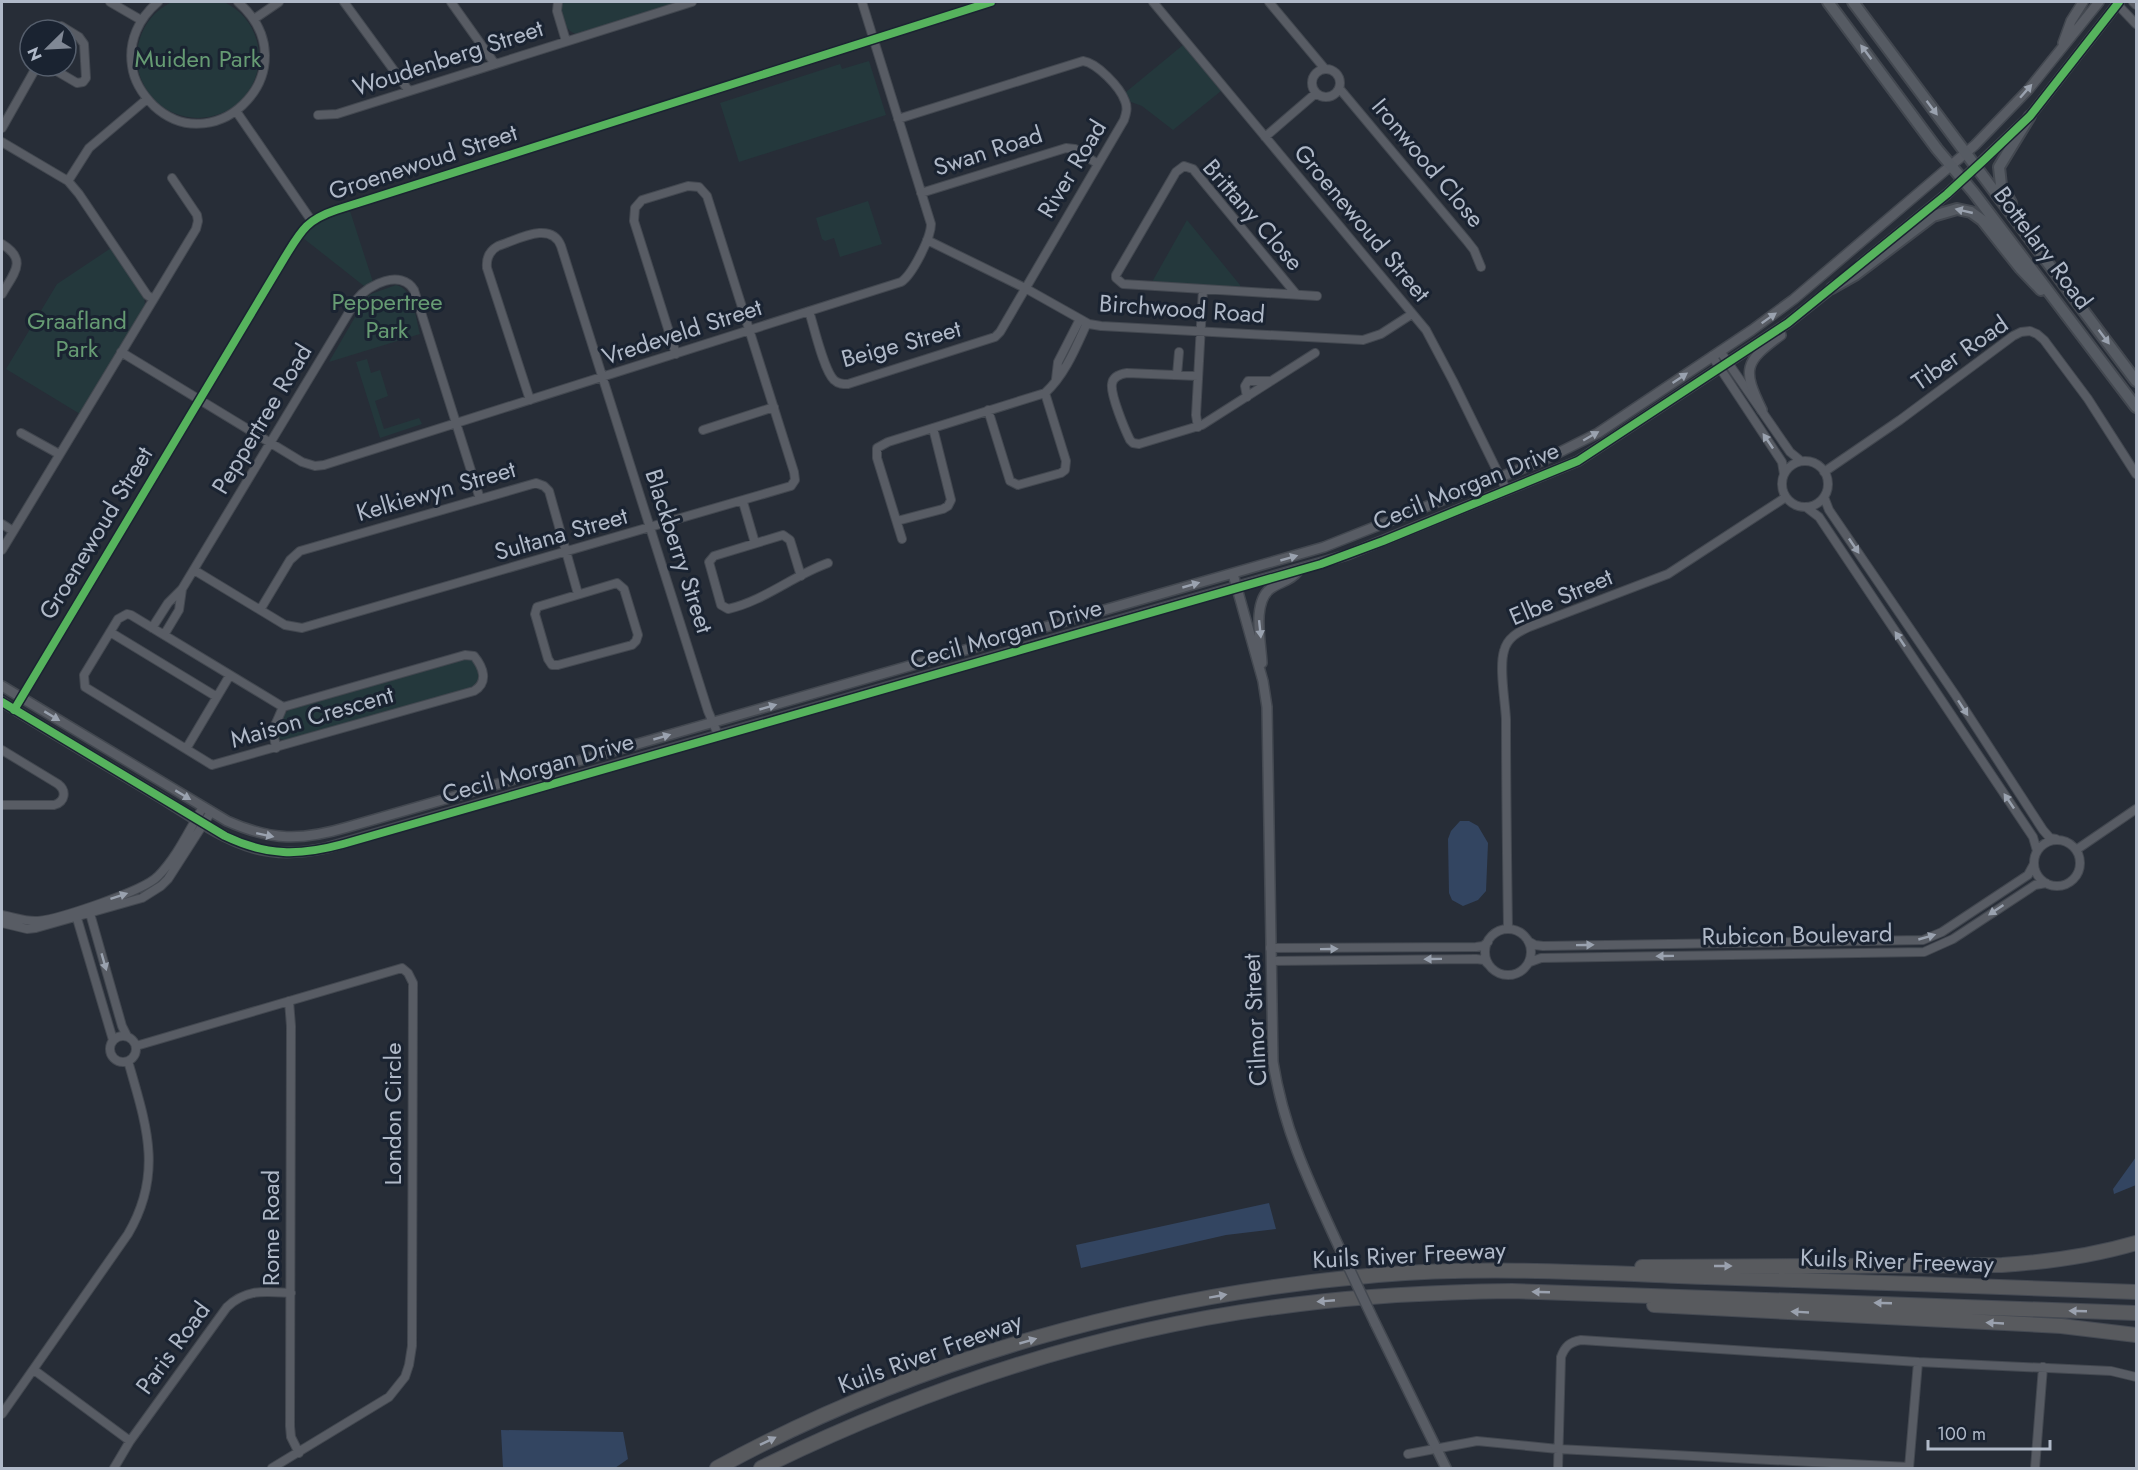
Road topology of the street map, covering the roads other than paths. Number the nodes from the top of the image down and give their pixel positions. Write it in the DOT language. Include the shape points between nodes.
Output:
graph roads {
  1 [pos="110,2"];
  2 [pos="158,2"];
  3 [pos="238,2"];
  4 [pos="279,2"];
  5 [pos="344,2"];
  6 [pos="451,2"];
  7 [pos="558,2"];
  8 [pos="692,2"];
  9 [pos="862,2"];
  10 [pos="991,2"];
  11 [pos="1153,2"];
  12 [pos="1269,2"];
  13 [pos="1828,2"];
  14 [pos="1853,2"];
  15 [pos="2083,2"];
  16 [pos="2099,2"];
  17 [pos="2117,2"];
  18 [pos="2133,2"];
  19 [pos="2136,5"];
  20 [pos="254,19"];
  21 [pos="141,20"];
  22 [pos="2136,24"];
  23 [pos="78,37"];
  24 [pos="874,39"];
  25 [pos="566,41"];
  26 [pos="2063,46"];
  27 [pos="495,64"];
  28 [pos="1325,69"];
  29 [pos="30,78"];
  30 [pos="68,78"];
  31 [pos="1339,88"];
  32 [pos="409,92"];
  33 [pos="1316,93"];
  34 [pos="147,99"];
  35 [pos="236,111"];
  36 [pos="318,116"];
  37 [pos="2030,116"];
  38 [pos="898,119"];
  39 [pos="2,128"];
  40 [pos="1264,137"];
  41 [pos="2,142"];
  42 [pos="1966,153"];
  43 [pos="1098,164"];
  44 [pos="1951,166"];
  45 [pos="1977,167"];
  46 [pos="172,178"];
  47 [pos="1963,179"];
  48 [pos="68,182"];
  49 [pos="921,193"];
  50 [pos="311,220"];
  51 [pos="927,240"];
  52 [pos="2,244"];
  53 [pos="2044,257"];
  54 [pos="1481,267"];
  55 [pos="1025,288"];
  56 [pos="1832,288"];
  57 [pos="1203,289"];
  58 [pos="2,294"];
  59 [pos="1296,294"];
  60 [pos="1317,296"];
  61 [pos="153,299"];
  62 [pos="808,311"];
  63 [pos="1412,314"];
  64 [pos="1801,314"];
  65 [pos="1084,321"];
  66 [pos="2076,327"];
  67 [pos="750,330"];
  68 [pos="1201,331"];
  69 [pos="121,352"];
  70 [pos="1179,352"];
  71 [pos="1315,353"];
  72 [pos="1716,353"];
  73 [pos="676,354"];
  74 [pos="1724,366"];
  75 [pos="1177,375"];
  76 [pos="1198,376"];
  77 [pos="603,377"];
  78 [pos="1272,381"];
  79 [pos="2136,381"];
  80 [pos="1045,393"];
  81 [pos="1247,397"];
  82 [pos="199,399"];
  83 [pos="530,400"];
  84 [pos="2136,406"];
  85 [pos="774,407"];
  86 [pos="988,410"];
  87 [pos="1762,410"];
  88 [pos="456,424"];
  89 [pos="1198,427"];
  90 [pos="933,428"];
  91 [pos="703,430"];
  92 [pos="21,433"];
  93 [pos="270,442"];
  94 [pos="59,454"];
  95 [pos="1801,461"];
  96 [pos="1824,472"];
  97 [pos="1784,474"];
  98 [pos="2136,474"];
  99 [pos="1500,478"];
  100 [pos="1507,491"];
  101 [pos="1824,496"];
  102 [pos="1785,497"];
  103 [pos="480,499"];
  104 [pos="743,502"];
  105 [pos="1806,507"];
  106 [pos="897,522"];
  107 [pos="2,524"];
  108 [pos="651,528"];
  109 [pos="13,531"];
  110 [pos="902,539"];
  111 [pos="755,543"];
  112 [pos="2,550"];
  113 [pos="566,552"];
  114 [pos="828,563"];
  115 [pos="194,570"];
  116 [pos="1299,570"];
  117 [pos="1233,574"];
  118 [pos="801,576"];
  119 [pos="1237,587"];
  120 [pos="182,589"];
  121 [pos="578,594"];
  122 [pos="260,610"];
  123 [pos="152,628"];
  124 [pos="110,632"];
  125 [pos="164,635"];
  126 [pos="230,675"];
  127 [pos="1263,681"];
  128 [pos="2,686"];
  129 [pos="21,697"];
  130 [pos="217,697"];
  131 [pos="2,702"];
  132 [pos="283,708"];
  133 [pos="14,710"];
  134 [pos="712,723"];
  135 [pos="719,737"];
  136 [pos="276,748"];
  137 [pos="186,749"];
  138 [pos="2,750"];
  139 [pos="2,805"];
  140 [pos="2136,809"];
  141 [pos="207,810"];
  142 [pos="200,822"];
  143 [pos="2056,839"];
  144 [pos="2076,850"];
  145 [pos="2037,851"];
  146 [pos="2034,864"];
  147 [pos="2046,883"];
  148 [pos="89,910"];
  149 [pos="75,914"];
  150 [pos="2,915"];
  151 [pos="2,923"];
  152 [pos="1508,929"];
  153 [pos="1528,941"];
  154 [pos="1488,942"];
  155 [pos="1270,948"];
  156 [pos="1271,961"];
  157 [pos="1530,962"];
  158 [pos="1489,965"];
  159 [pos="289,1001"];
  160 [pos="127,1036"];
  161 [pos="113,1040"];
  162 [pos="136,1046"];
  163 [pos="128,1062"];
  164 [pos="2136,1243"];
  165 [pos="1581,1273"];
  166 [pos="2136,1292"];
  167 [pos="291,1293"];
  168 [pos="1579,1293"];
  169 [pos="2136,1313"];
  170 [pos="2136,1335"];
  171 [pos="1918,1362"];
  172 [pos="2043,1367"];
  173 [pos="34,1370"];
  174 [pos="2136,1377"];
  175 [pos="2,1414"];
  176 [pos="130,1441"];
  177 [pos="1437,1448"];
  178 [pos="1558,1449"];
  179 [pos="299,1453"];
  180 [pos="1408,1454"];
  181 [pos="114,1468"];
  182 [pos="272,1468"];
  183 [pos="717,1468"];
  184 [pos="761,1468"];
  185 [pos="1446,1468"];
  186 [pos="1558,1468"];
  187 [pos="1909,1468"];
  188 [pos="2036,1468"];
  1 -- 21 [label="street"];
  2 -- 21 [label="street"];
  3 -- 20 [label="street"];
  4 -- 20 [label="street"];
  5 -- 32 [label="street"];
  6 -- 27 [label="street"];
  7 -- 25 [label="street"];
  8 -- 25 [label="street, Woudenberg Street"];
  9 -- 24 [label="street, Vredeveld Street"];
  10 -- 24 [label="street, Groenewoud Street"];
  11 -- 40 [label="street, Groenewoud Street"];
  12 -- 28 [label="street"];
  44 -- 13 [label="main road, Bottelary Road, one-way"];
  14 -- 42 [label="main road, Bottelary Road, one-way"];
  15 -- 26 [label="street"];
  16 -- 26 [label="street, Cecil Morgan Drive"];
  17 -- 22 [label="street"];
  17 -- 37 [label="street, Cecil Morgan Drive"];
  18 -- 19 [label="street"];
  20 -- 35 [label="street" via="262,34 264,69 254,92"];
  21 -- 34 [label="street" via="134,35 132,68"];
  23 -- 30 [label="street" via="84,44 86,78 77,83"];
  24 -- 38 [label="street, Vredeveld Street"];
  24 -- 50 [label="street, Groenewoud Street"];
  25 -- 27 [label="street, Woudenberg Street"];
  42 -- 26 [label="street, Cecil Morgan Drive, one-way" via="2028,90"];
  27 -- 32 [label="street, Woudenberg Street"];
  28 -- 31 [label="street" via="1337,75"];
  28 -- 33 [label="street" via="1312,81"];
  29 -- 39 [label="street"];
  31 -- 33 [label="street" via="1329,97"];
  31 -- 54 [label="street, Ironwood Close" via="1467,241"];
  32 -- 36 [label="street, Woudenberg Street"];
  33 -- 40 [label="street"];
  34 -- 35 [label="street" via="169,116 196,123 224,118"];
  34 -- 48 [label="street" via="89,148"];
  35 -- 50 [label="street"];
  37 -- 45 [label="street, Cecil Morgan Drive"];
  37 -- 53 [label="main road" via="1999,167 1999,177"];
  38 -- 43 [label="street, River Road" via="1088,61 1097,65 1112,83 1127,108"];
  38 -- 49 [label="street, Vredeveld Street"];
  40 -- 63 [label="street, Groenewoud Street"];
  41 -- 48 [label="street"];
  42 -- 44 [label="street, Cecil Morgan Drive"];
  42 -- 45 [label="main road, Bottelary Road"];
  43 -- 49 [label="street, Swan Road" via="1075,149 1066,148"];
  43 -- 55 [label="street, River Road"];
  44 -- 47 [label="main road, Bottelary Road"];
  72 -- 44 [label="street, Cecil Morgan Drive, one-way" via="1783,307"];
  45 -- 47 [label="street, Cecil Morgan Drive"];
  45 -- 53 [label="main road, Bottelary Road"];
  46 -- 61 [label="street" via="198,221"];
  47 -- 56 [label="street, Cecil Morgan Drive"];
  47 -- 66 [label="main road, Bottelary Road"];
  48 -- 61 [label="street"];
  49 -- 51 [label="street, Vredeveld Street" via="931,224"];
  50 -- 82 [label="street, Groenewoud Street"];
  51 -- 55 [label="street, Birchwood Road"];
  51 -- 62 [label="street, Vredeveld Street" via="901,282"];
  52 -- 58 [label="street" via="13,252 17,263"];
  53 -- 79 [label="main road, Bottelary Road, one-way"];
  55 -- 62 [label="street, Beige Street" via="995,337 848,384 838,383 830,375"];
  55 -- 65 [label="street, Birchwood Road"];
  56 -- 64 [label="street, Cecil Morgan Drive"];
  66 -- 56 [label="main road, one-way" via="2020,268 1982,220 1965,209 1933,216"];
  57 -- 59 [label="street, Brittany Close"];
  57 -- 59 [label="street, Brittany Close" via="1123,284 1116,278 1176,172 1184,166 1193,169"];
  57 -- 68 [label="street"];
  59 -- 60 [label="street, Brittany Close"];
  61 -- 69 [label="street"];
  62 -- 67 [label="street, Vredeveld Street"];
  63 -- 68 [label="street, Birchwood Road" via="1381,334 1363,340"];
  63 -- 99 [label="street, Groenewoud Street" via="1437,350"];
  64 -- 74 [label="street, Cecil Morgan Drive"];
  64 -- 87 [label="street" via="1760,350 1749,368 1750,382"];
  65 -- 68 [label="street, Birchwood Road" via="1114,327"];
  65 -- 80 [label="street" via="1058,362 1056,381"];
  66 -- 84 [label="main road, Bottelary Road"];
  67 -- 73 [label="street, Vredeveld Street"];
  67 -- 73 [label="street, Sultana Street" via="707,196 699,187 688,186 642,200 635,208 634,221"];
  67 -- 85 [label="street, Sultana Street"];
  68 -- 76 [label="street"];
  69 -- 82 [label="street, Vredeveld Street"];
  69 -- 94 [label="street"];
  70 -- 75 [label="street"];
  71 -- 78 [label="street"];
  72 -- 74 [label="street"];
  99 -- 72 [label="street, Cecil Morgan Drive, one-way" via="1598,433"];
  73 -- 77 [label="street, Vredeveld Street"];
  74 -- 87 [label="street"];
  97 -- 74 [label="street, one-way" via="1782,462"];
  74 -- 100 [label="street, Cecil Morgan Drive" via="1578,461"];
  75 -- 76 [label="street"];
  75 -- 89 [label="street" via="1127,373 1115,377 1112,387 1127,436 1139,444"];
  76 -- 89 [label="street"];
  77 -- 83 [label="street, Vredeveld Street"];
  77 -- 83 [label="street, Blackberry Street" via="560,242 545,232 519,239 494,248 487,264"];
  77 -- 108 [label="street, Blackberry Street"];
  78 -- 81 [label="street"];
  78 -- 81 [label="street" via="1248,381"];
  80 -- 86 [label="street"];
  80 -- 86 [label="street" via="1067,465 1061,473 1018,485 1010,481"];
  81 -- 89 [label="street"];
  82 -- 93 [label="street, Vredeveld Street"];
  82 -- 129 [label="street, Groenewoud Street"];
  83 -- 88 [label="street, Vredeveld Street"];
  85 -- 91 [label="street"];
  85 -- 104 [label="street, Sultana Street" via="795,480 788,488"];
  86 -- 90 [label="street"];
  87 -- 95 [label="street" via="1790,452"];
  88 -- 93 [label="street, Vredeveld Street" via="315,466"];
  88 -- 93 [label="street, Peppertree Road" via="414,290 398,279 372,286 359,296"];
  88 -- 103 [label="street, Peppertree Road"];
  90 -- 106 [label="street" via="951,500 948,506"];
  90 -- 106 [label="street" via="877,448"];
  92 -- 94 [label="street"];
  93 -- 115 [label="street, Peppertree Road"];
  94 -- 109 [label="street"];
  95 -- 96 [label="street" via="1816,464"];
  95 -- 97 [label="street"];
  96 -- 98 [label="street, Tiber Road" via="2013,336 2030,331 2044,340"];
  96 -- 101 [label="street" via="1828,483"];
  97 -- 102 [label="street"];
  99 -- 100 [label="street, Groenewoud Street"];
  117 -- 99 [label="street, Cecil Morgan Drive, one-way" via="1349,539"];
  100 -- 116 [label="street, Cecil Morgan Drive" via="1347,555"];
  101 -- 105 [label="street"];
  101 -- 143 [label="street, one-way" via="1827,507 2043,830"];
  102 -- 105 [label="street"];
  102 -- 152 [label="street, Elbe Street" via="1668,574 1518,632 1508,641 1503,658"];
  103 -- 113 [label="street, Kelkiewyn Street" via="533,484 544,486 549,491"];
  103 -- 122 [label="street, Kelkiewyn Street" via="300,551 290,560"];
  104 -- 108 [label="street, Sultana Street"];
  104 -- 111 [label="street"];
  145 -- 105 [label="street, one-way" via="2033,837 1818,516"];
  106 -- 110 [label="street"];
  107 -- 109 [label="street"];
  108 -- 113 [label="street, Sultana Street"];
  108 -- 134 [label="street, Blackberry Street"];
  109 -- 112 [label="street"];
  111 -- 118 [label="street" via="787,536"];
  111 -- 118 [label="street" via="710,559 724,608 758,599"];
  113 -- 121 [label="street, Kelkiewyn Street"];
  113 -- 122 [label="street, Sultana Street" via="302,628 289,627"];
  114 -- 118 [label="street"];
  115 -- 120 [label="street, Peppertree Road"];
  115 -- 122 [label="street, Sultana Street"];
  116 -- 119 [label="street, Cecil Morgan Drive"];
  116 -- 127 [label="street, one-way" via="1268,590 1260,603"];
  117 -- 119 [label="street, Cilmor Street"];
  134 -- 117 [label="street, Cecil Morgan Drive, one-way"];
  119 -- 127 [label="street, Cilmor Street"];
  119 -- 135 [label="street, Cecil Morgan Drive"];
  120 -- 123 [label="street"];
  120 -- 125 [label="street" via="179,610"];
  121 -- 121 [label="street" via="621,585 637,639 632,645 554,665 536,609 541,604"];
  123 -- 124 [label="street, Maison Crescent" via="127,615 118,619"];
  123 -- 125 [label="street, Maison Crescent"];
  124 -- 130 [label="street"];
  124 -- 137 [label="street, Maison Crescent" via="84,675 85,687"];
  125 -- 126 [label="street, Maison Crescent"];
  126 -- 130 [label="street"];
  126 -- 132 [label="street, Maison Crescent"];
  127 -- 155 [label="street, Cilmor Street" via="1269,730"];
  128 -- 129 [label="street, Cecil Morgan Drive"];
  129 -- 133 [label="street, Groenewoud Street"];
  129 -- 141 [label="street, Cecil Morgan Drive, one-way"];
  130 -- 137 [label="street"];
  131 -- 133 [label="street, Cecil Morgan Drive"];
  132 -- 136 [label="street" via="273,730"];
  132 -- 136 [label="street, Maison Crescent" via="465,655 474,656 480,663 484,678 481,687 474,691"];
  133 -- 142 [label="street, Cecil Morgan Drive"];
  134 -- 135 [label="street, Blackberry Street"];
  141 -- 134 [label="street, Cecil Morgan Drive, one-way" via="268,836 320,835"];
  135 -- 142 [label="street, Cecil Morgan Drive" via="312,851 281,853 252,848"];
  136 -- 137 [label="street, Maison Crescent" via="212,765"];
  138 -- 139 [label="street" via="58,784 64,795 61,802 54,804"];
  140 -- 144 [label="street"];
  141 -- 142 [label="street"];
  142 -- 148 [label="street" via="161,886 142,898"];
  143 -- 144 [label="street" via="2068,842"];
  143 -- 145 [label="street"];
  144 -- 147 [label="street" via="2080,864 2075,877 2064,885"];
  145 -- 146 [label="street"];
  146 -- 147 [label="street"];
  153 -- 146 [label="street, Rubicon Boulevard, one-way" via="1543,946 1923,940 1942,932 2028,875"];
  147 -- 157 [label="street, Rubicon Boulevard, one-way" via="2035,885 1953,939 1924,952 1542,958"];
  148 -- 149 [label="street"];
  148 -- 160 [label="street, one-way"];
  149 -- 150 [label="street" via="37,921"];
  149 -- 151 [label="street" via="36,928"];
  149 -- 161 [label="street"];
  152 -- 153 [label="street" via="1522,933"];
  152 -- 154 [label="street" via="1497,932"];
  153 -- 157 [label="street"];
  155 -- 154 [label="street, one-way" via="1476,947"];
  154 -- 158 [label="street"];
  155 -- 156 [label="street, Cilmor Street"];
  158 -- 156 [label="street, one-way" via="1476,958"];
  156 -- 177 [label="street, Cilmor Street, bridge" via="1273,1062 1280,1101 1300,1164"];
  157 -- 158 [label="street" via="1523,971 1512,975 1499,974"];
  159 -- 162 [label="street, London Circle"];
  159 -- 167 [label="street, Rome Road"];
  159 -- 179 [label="street, London Circle" via="402,968 413,982 409,1365 389,1397"];
  160 -- 161 [label="street"];
  160 -- 162 [label="street"];
  161 -- 163 [label="street" via="111,1055"];
  162 -- 163 [label="street" via="136,1053"];
  163 -- 173 [label="street" via="150,1152 142,1207 128,1234"];
  165 -- 164 [label="highway, one-way" via="1664,1266 2002,1265 2080,1257"];
  165 -- 166 [label="highway, Kuils River Freeway"];
  183 -- 165 [label="highway, Kuils River Freeway, one-way" via="868,1396 932,1372 992,1351 1141,1310 1222,1295 1380,1275"];
  167 -- 176 [label="street, Paris Road" via="250,1292 232,1302"];
  167 -- 179 [label="street, Rome Road" via="290,1426"];
  169 -- 168 [label="highway, Kuils River Freeway, one-way"];
  170 -- 168 [label="highway, one-way" via="2061,1326 1629,1303"];
  168 -- 184 [label="highway, Kuils River Freeway, one-way" via="1444,1292 1382,1296 1287,1305 1146,1330 1015,1365 938,1391"];
  171 -- 172 [label="street"];
  171 -- 178 [label="street" via="1574,1341 1561,1357"];
  171 -- 187 [label="street"];
  172 -- 174 [label="street" via="2111,1371"];
  172 -- 188 [label="street"];
  173 -- 175 [label="street"];
  173 -- 176 [label="street"];
  176 -- 181 [label="street, Paris Road"];
  177 -- 178 [label="street" via="1477,1441"];
  177 -- 180 [label="street"];
  177 -- 185 [label="street, Cilmor Street"];
  178 -- 186 [label="street"];
  178 -- 187 [label="street"];
  179 -- 182 [label="street, London Circle"];
}
